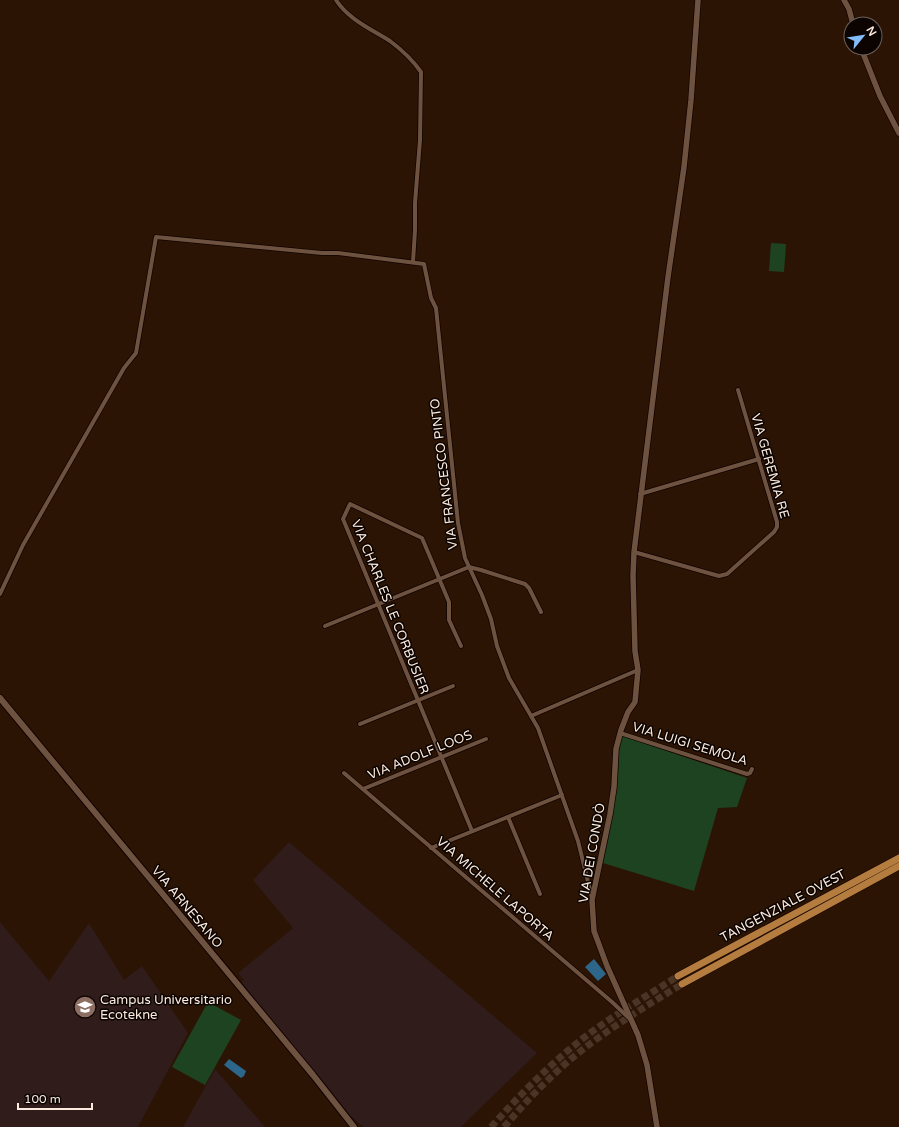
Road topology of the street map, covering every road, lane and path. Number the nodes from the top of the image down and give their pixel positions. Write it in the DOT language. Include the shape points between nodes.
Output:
graph roads {
  1 [pos="336,0"];
  2 [pos="698,0"];
  3 [pos="844,0"];
  4 [pos="852,16"];
  5 [pos="864,56"];
  6 [pos="899,133"];
  7 [pos="413,262"];
  8 [pos="738,390"];
  9 [pos="759,459"];
  10 [pos="640,494"];
  11 [pos="634,552"];
  12 [pos="469,567"];
  13 [pos="439,579"];
  14 [pos="0,594"];
  15 [pos="378,604"];
  16 [pos="541,612"];
  17 [pos="325,626"];
  18 [pos="460,646"];
  19 [pos="638,670"];
  20 [pos="453,686"];
  21 [pos="1,700"];
  22 [pos="418,700"];
  23 [pos="531,716"];
  24 [pos="360,724"];
  25 [pos="620,733"];
  26 [pos="486,739"];
  27 [pos="441,756"];
  28 [pos="752,769"];
  29 [pos="344,773"];
  30 [pos="363,789"];
  31 [pos="562,795"];
  32 [pos="508,817"];
  33 [pos="472,831"];
  34 [pos="431,848"];
  35 [pos="899,858"];
  36 [pos="899,866"];
  37 [pos="540,894"];
  38 [pos="592,900"];
  39 [pos="678,976"];
  40 [pos="682,984"];
  41 [pos="632,1022"];
  42 [pos="354,1127"];
  43 [pos="657,1127"];
  1 -- 7 [label="street" via="349,15 405,53 420,72 420,140"];
  2 -- 10 [label="street, VIA DEI CONDÒ" via="684,167"];
  3 -- 4 [label="street"];
  5 -- 6 [label="street" via="880,96"];
  7 -- 12 [label="street, VIA FRANCESCO PINTO" via="424,264 431,298 436,308 458,522"];
  7 -- 14 [label="street" via="156,237 136,353 124,368 23,545"];
  8 -- 9 [label="street, VIA GEREMIA RE"];
  9 -- 10 [label="street"];
  9 -- 11 [label="street, VIA GEREMIA RE" via="777,527 727,574 719,576"];
  10 -- 11 [label="street, VIA DEI CONDÒ"];
  11 -- 19 [label="street, VIA DEI CONDÒ"];
  12 -- 13 [label="street"];
  12 -- 16 [label="street" via="525,584"];
  12 -- 23 [label="street, VIA FRANCESCO PINTO" via="491,619 508,678"];
  13 -- 15 [label="street"];
  13 -- 15 [label="street, VIA CHARLES LE CORBUSIER" via="422,538 350,504 343,519"];
  13 -- 18 [label="street, VIA CHARLES LE CORBUSIER" via="448,602 449,620"];
  15 -- 17 [label="street"];
  15 -- 22 [label="street, VIA CHARLES LE CORBUSIER"];
  19 -- 23 [label="street"];
  19 -- 25 [label="street, VIA DEI CONDÒ" via="635,702"];
  20 -- 22 [label="street"];
  21 -- 42 [label="main road, VIA ARNESANO"];
  22 -- 24 [label="street"];
  22 -- 27 [label="street, VIA CHARLES LE CORBUSIER"];
  23 -- 31 [label="street, VIA FRANCESCO PINTO" via="538,728"];
  25 -- 28 [label="street, VIA LUIGI SEMOLA" via="747,774"];
  25 -- 38 [label="street, VIA DEI CONDÒ" via="616,749 610,814"];
  26 -- 27 [label="street, VIA ADOLF LOOS"];
  27 -- 30 [label="street, VIA ADOLF LOOS"];
  27 -- 33 [label="street, VIA CHARLES LE CORBUSIER"];
  29 -- 30 [label="street, VIA MICHELE LAPORTA"];
  30 -- 34 [label="street, VIA MICHELE LAPORTA"];
  31 -- 32 [label="street"];
  31 -- 38 [label="street, VIA FRANCESCO PINTO" via="578,841"];
  32 -- 33 [label="street"];
  32 -- 37 [label="street"];
  33 -- 34 [label="street"];
  34 -- 41 [label="street, VIA MICHELE LAPORTA"];
  35 -- 39 [label="highway, TANGENZIALE OVEST"];
  36 -- 40 [label="highway, TANGENZIALE OVEST"];
  38 -- 41 [label="street, VIA DEI CONDÒ" via="594,931"];
  41 -- 43 [label="street, VIA DEI CONDÒ" via="647,1064"];
}
